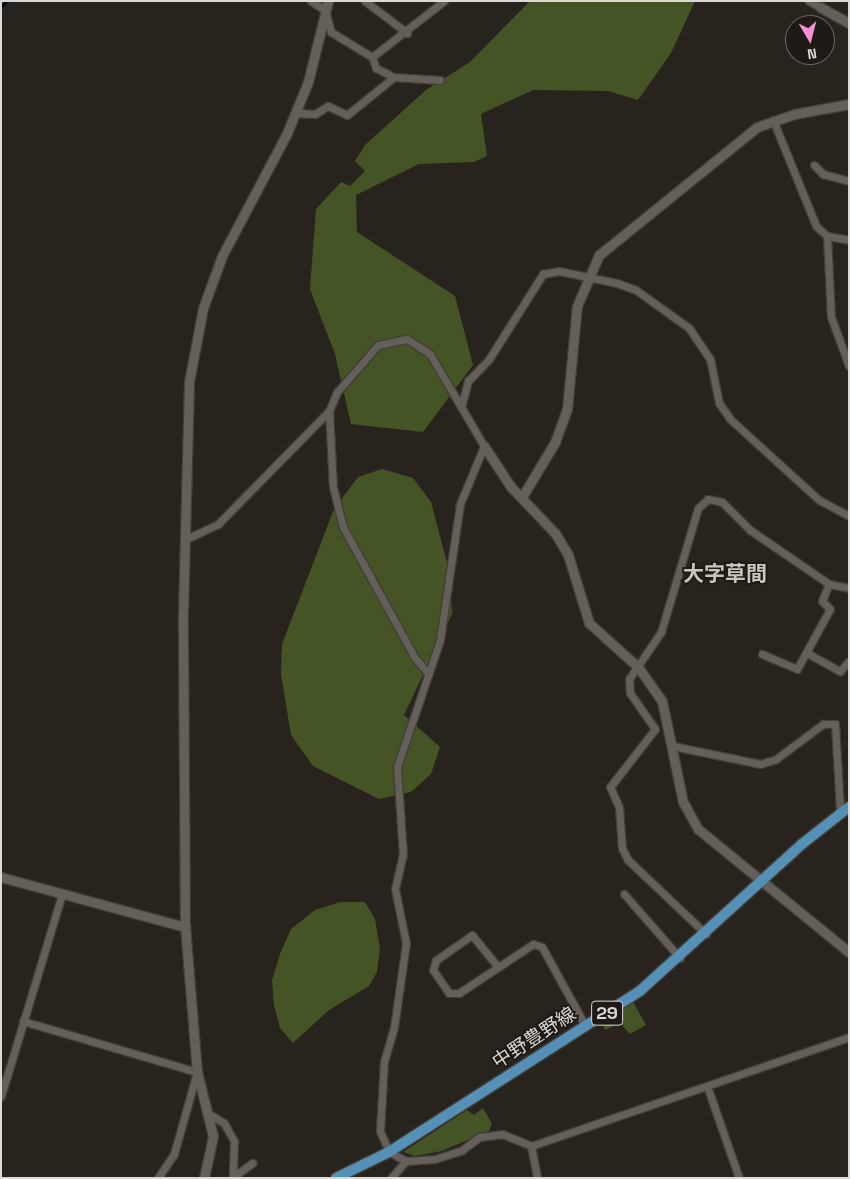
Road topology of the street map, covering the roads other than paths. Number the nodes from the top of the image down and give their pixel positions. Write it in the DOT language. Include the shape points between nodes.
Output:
graph roads {
  1 [pos="311,1"];
  2 [pos="365,1"];
  3 [pos="444,1"];
  4 [pos="809,1"];
  5 [pos="326,5"];
  6 [pos="820,7"];
  7 [pos="849,23"];
  8 [pos="407,33"];
  9 [pos="372,57"];
  10 [pos="394,77"];
  11 [pos="440,80"];
  12 [pos="849,104"];
  13 [pos="295,113"];
  14 [pos="773,120"];
  15 [pos="814,165"];
  16 [pos="849,181"];
  17 [pos="827,236"];
  18 [pos="849,240"];
  19 [pos="586,277"];
  20 [pos="849,366"];
  21 [pos="461,407"];
  22 [pos="329,411"];
  23 [pos="484,446"];
  24 [pos="522,497"];
  25 [pos="849,516"];
  26 [pos="184,540"];
  27 [pos="829,584"];
  28 [pos="849,588"];
  29 [pos="807,653"];
  30 [pos="762,654"];
  31 [pos="849,661"];
  32 [pos="638,667"];
  33 [pos="429,674"];
  34 [pos="674,746"];
  35 [pos="844,810"];
  36 [pos="1,877"];
  37 [pos="764,883"];
  38 [pos="62,894"];
  39 [pos="624,894"];
  40 [pos="185,927"];
  41 [pos="707,935"];
  42 [pos="849,952"];
  43 [pos="680,958"];
  44 [pos="498,968"];
  45 [pos="24,1020"];
  46 [pos="586,1027"];
  47 [pos="849,1037"];
  48 [pos="197,1072"];
  49 [pos="707,1086"];
  50 [pos="1,1096"];
  51 [pos="209,1114"];
  52 [pos="531,1146"];
  53 [pos="389,1152"];
  54 [pos="406,1162"];
  55 [pos="252,1163"];
  56 [pos="233,1177"];
  57 [pos="158,1178"];
  58 [pos="204,1178"];
  59 [pos="336,1178"];
  60 [pos="391,1178"];
  61 [pos="537,1178"];
  62 [pos="739,1178"];
  1 -- 5 [label="street"];
  2 -- 8 [label="street"];
  3 -- 8 [label="street"];
  4 -- 6 [label="street"];
  5 -- 9 [label="street" via="332,32"];
  5 -- 13 [label="street"];
  6 -- 7 [label="street"];
  8 -- 9 [label="street"];
  9 -- 10 [label="street" via="376,68"];
  10 -- 11 [label="street"];
  10 -- 13 [label="street" via="343,116 328,106 315,114"];
  12 -- 14 [label="street"];
  13 -- 26 [label="street" via="238,221 203,308 189,382"];
  14 -- 17 [label="street" via="816,226"];
  14 -- 19 [label="street" via="737,142 686,187 616,238"];
  15 -- 16 [label="street" via="823,174"];
  17 -- 18 [label="street"];
  17 -- 20 [label="street" via="832,317"];
  19 -- 21 [label="street" via="559,271 543,274 489,359 468,380"];
  19 -- 24 [label="street" via="577,306 567,409 555,442"];
  19 -- 25 [label="street" via="636,290 689,328 710,359 719,403 730,418 819,500"];
  21 -- 22 [label="street" via="430,354 408,339 396,338 378,345 365,357"];
  21 -- 23 [label="street"];
  22 -- 26 [label="street" via="218,524"];
  22 -- 33 [label="street" via="333,487 344,527 415,658"];
  23 -- 24 [label="street"];
  23 -- 33 [label="street" via="460,504 446,608"];
  24 -- 32 [label="street" via="568,555 589,623"];
  26 -- 40 [label="street"];
  27 -- 28 [label="street"];
  27 -- 29 [label="street" via="822,601 830,610"];
  27 -- 32 [label="street" via="750,530 728,505 704,501 689,534 661,632"];
  29 -- 30 [label="street" via="797,669"];
  29 -- 31 [label="street" via="840,671"];
  32 -- 34 [label="street" via="662,701"];
  32 -- 41 [label="street" via="629,679 630,693 654,729 610,787 619,807 622,848 635,867"];
  33 -- 53 [label="street" via="400,747 397,768 403,854 395,889 406,943 380,1101 380,1131"];
  34 -- 35 [label="street" via="760,764 776,759 823,724 835,724"];
  34 -- 37 [label="street" via="683,802 698,829"];
  35 -- 37 [label="main road, 中野豊野線 / 29"];
  36 -- 38 [label="street"];
  37 -- 41 [label="main road, 中野豊野線 / 29"];
  37 -- 42 [label="street"];
  38 -- 40 [label="street"];
  38 -- 45 [label="street"];
  39 -- 43 [label="street"];
  40 -- 48 [label="street"];
  41 -- 43 [label="main road, 中野豊野線 / 29"];
  43 -- 46 [label="main road, 中野豊野線 / 29"];
  44 -- 44 [label="street" via="459,993 449,993 433,970 436,960 472,935"];
  44 -- 46 [label="street" via="533,944 542,947"];
  45 -- 48 [label="street"];
  45 -- 50 [label="street"];
  46 -- 53 [label="main road, 中野豊野線 / 29"];
  47 -- 49 [label="street"];
  48 -- 51 [label="street"];
  48 -- 57 [label="street" via="174,1154"];
  49 -- 52 [label="street"];
  49 -- 62 [label="street"];
  51 -- 56 [label="street" via="224,1123 234,1141"];
  51 -- 58 [label="street" via="213,1136"];
  52 -- 54 [label="street" via="502,1134 479,1138 462,1150 435,1159"];
  52 -- 61 [label="street"];
  53 -- 54 [label="street"];
  53 -- 59 [label="main road, 中野豊野線 / 29"];
  54 -- 60 [label="street"];
  55 -- 56 [label="street"];
}
